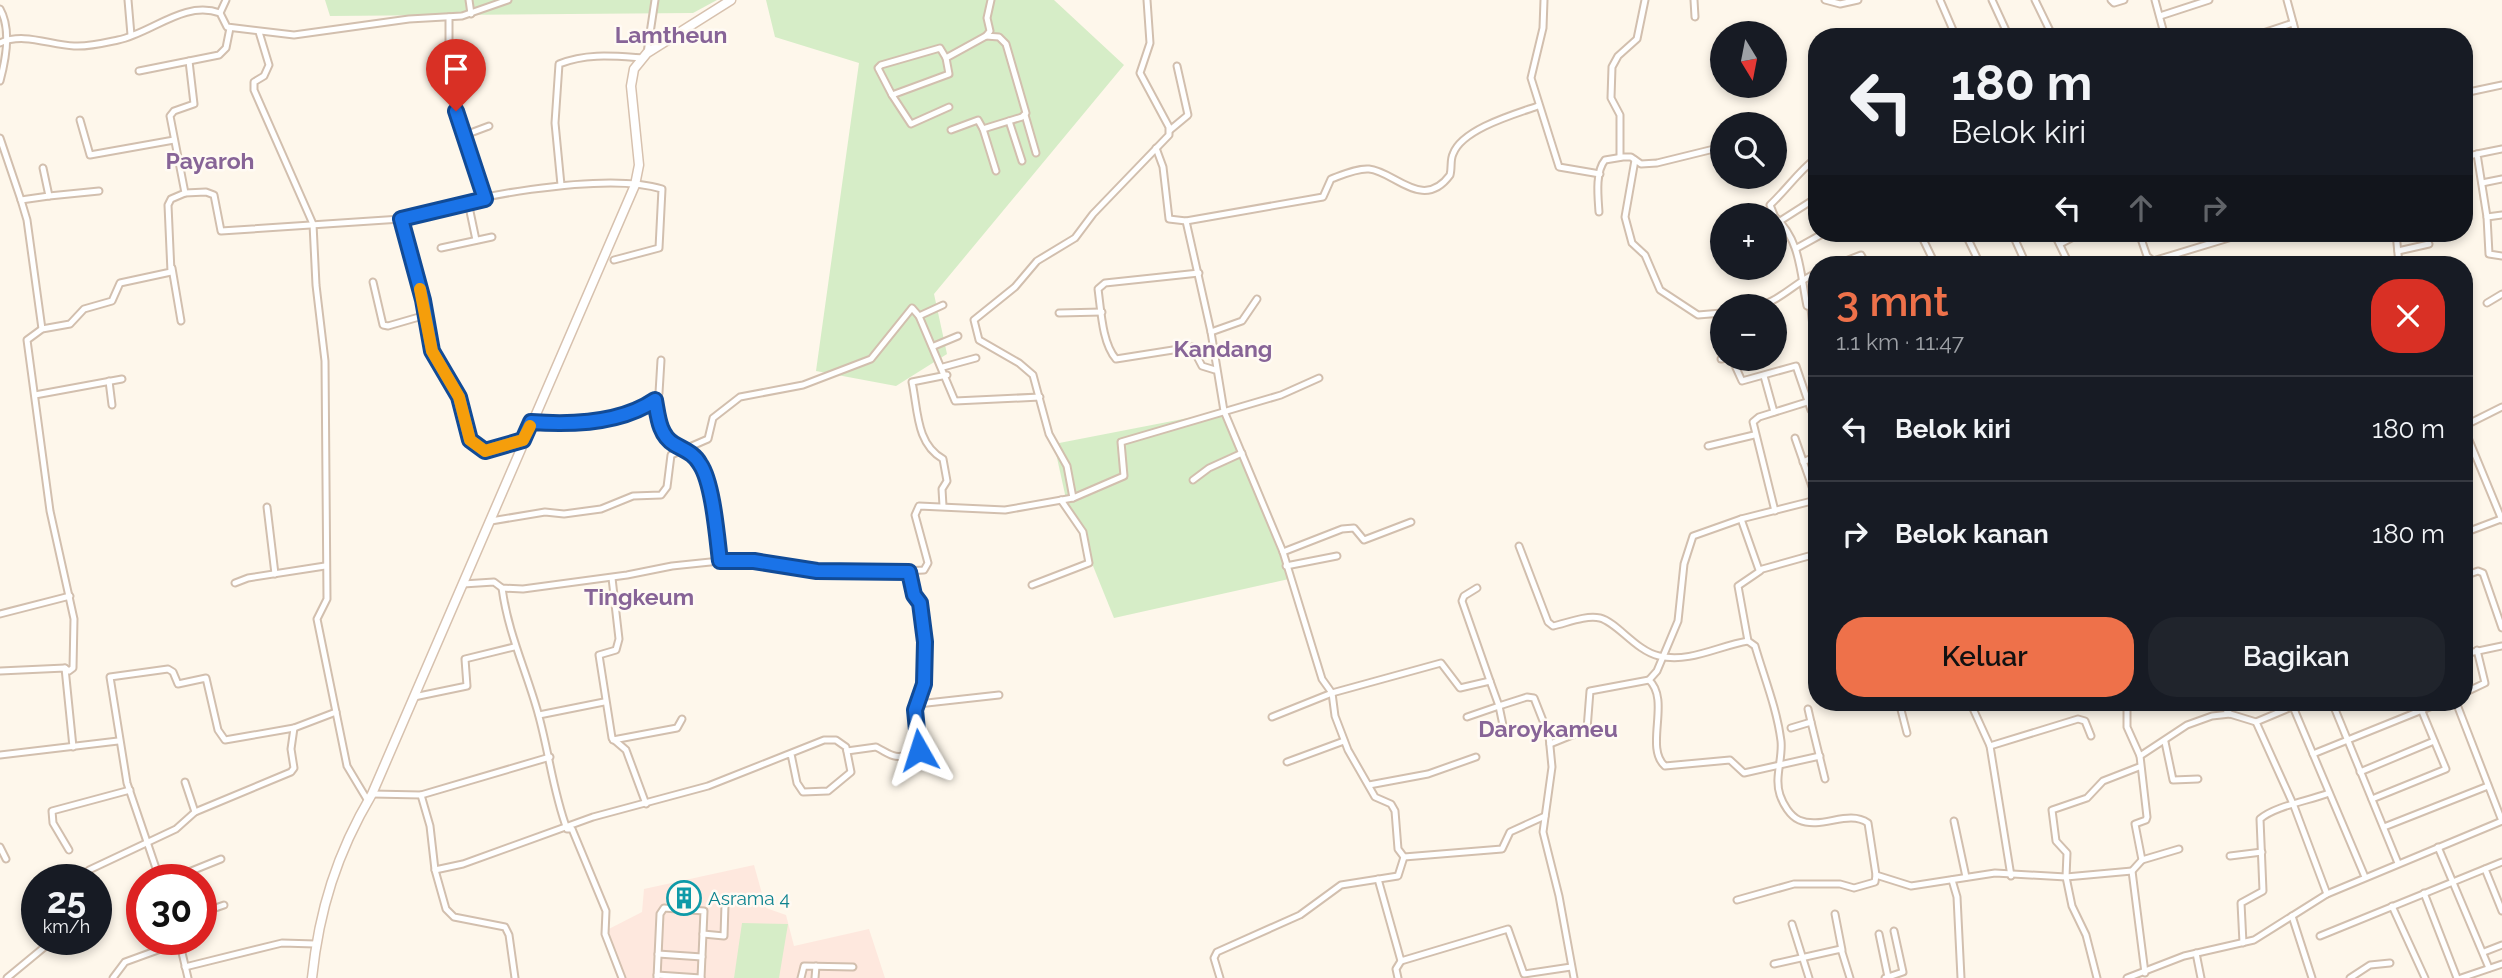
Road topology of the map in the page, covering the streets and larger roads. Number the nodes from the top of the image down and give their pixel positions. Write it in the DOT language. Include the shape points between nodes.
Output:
graph roads {
  1 [pos="128,0"];
  2 [pos="226,0"];
  3 [pos="469,0"];
  4 [pos="508,0"];
  5 [pos="654,0"];
  6 [pos="731,0"];
  7 [pos="991,0"];
  8 [pos="1147,0"];
  9 [pos="1545,0"];
  10 [pos="1645,0"];
  11 [pos="1694,0"];
  12 [pos="1825,0"];
  13 [pos="1858,0"];
  14 [pos="1940,0"];
  15 [pos="1992,0"];
  16 [pos="2036,0"];
  17 [pos="2111,0"];
  18 [pos="2124,0"];
  19 [pos="2155,0"];
  20 [pos="2209,0"];
  21 [pos="2287,0"];
  22 [pos="0,9"];
  23 [pos="220,13"];
  24 [pos="471,13"];
  25 [pos="2160,16"];
  26 [pos="1695,17"];
  27 [pos="449,18"];
  28 [pos="2293,23"];
  29 [pos="227,27"];
  30 [pos="1952,28"];
  31 [pos="2005,28"];
  32 [pos="2049,28"];
  33 [pos="2163,28"];
  34 [pos="2278,28"];
  35 [pos="2295,28"];
  36 [pos="259,32"];
  37 [pos="131,35"];
  38 [pos="986,36"];
  39 [pos="2,42"];
  40 [pos="645,56"];
  41 [pos="946,58"];
  42 [pos="189,61"];
  43 [pos="1177,66"];
  44 [pos="139,71"];
  45 [pos="0,81"];
  46 [pos="2502,85"];
  47 [pos="2473,91"];
  48 [pos="892,94"];
  49 [pos="1538,106"];
  50 [pos="949,107"];
  51 [pos="1025,115"];
  52 [pos="80,120"];
  53 [pos="1009,121"];
  54 [pos="489,126"];
  55 [pos="983,129"];
  56 [pos="951,130"];
  57 [pos="1170,130"];
  58 [pos="465,135"];
  59 [pos="0,138"];
  60 [pos="174,140"];
  61 [pos="1156,148"];
  62 [pos="1710,149"];
  63 [pos="2502,149"];
  64 [pos="1036,153"];
  65 [pos="2477,154"];
  66 [pos="2473,155"];
  67 [pos="1620,157"];
  68 [pos="1635,160"];
  69 [pos="1022,161"];
  70 [pos="1808,164"];
  71 [pos="43,168"];
  72 [pos="996,171"];
  73 [pos="1600,174"];
  74 [pos="2502,179"];
  75 [pos="2482,183"];
  76 [pos="561,185"];
  77 [pos="635,186"];
  78 [pos="99,191"];
  79 [pos="185,193"];
  80 [pos="49,196"];
  81 [pos="485,199"];
  82 [pos="21,200"];
  83 [pos="468,202"];
  84 [pos="1808,202"];
  85 [pos="1772,203"];
  86 [pos="1599,212"];
  87 [pos="1787,212"];
  88 [pos="2502,215"];
  89 [pos="2487,217"];
  90 [pos="401,219"];
  91 [pos="1186,221"];
  92 [pos="313,224"];
  93 [pos="1787,233"];
  94 [pos="492,237"];
  95 [pos="476,240"];
  96 [pos="1808,242"];
  97 [pos="2064,242"];
  98 [pos="2215,242"];
  99 [pos="2397,242"];
  100 [pos="2060,244"];
  101 [pos="2429,244"];
  102 [pos="441,248"];
  103 [pos="1797,248"];
  104 [pos="2398,251"];
  105 [pos="2065,256"];
  106 [pos="2169,256"];
  107 [pos="2398,256"];
  108 [pos="2502,256"];
  109 [pos="614,260"];
  110 [pos="172,268"];
  111 [pos="1199,273"];
  112 [pos="1808,277"];
  113 [pos="1801,280"];
  114 [pos="373,282"];
  115 [pos="2502,293"];
  116 [pos="1783,294"];
  117 [pos="1257,299"];
  118 [pos="2487,303"];
  119 [pos="943,305"];
  120 [pos="1808,306"];
  121 [pos="1102,312"];
  122 [pos="1059,313"];
  123 [pos="1710,314"];
  124 [pos="426,315"];
  125 [pos="919,316"];
  126 [pos="181,321"];
  127 [pos="42,329"];
  128 [pos="1211,332"];
  129 [pos="958,335"];
  130 [pos="934,346"];
  131 [pos="976,358"];
  132 [pos="661,359"];
  133 [pos="943,367"];
  134 [pos="1215,370"];
  135 [pos="1738,371"];
  136 [pos="947,375"];
  137 [pos="1764,376"];
  138 [pos="1320,378"];
  139 [pos="122,379"];
  140 [pos="109,381"];
  141 [pos="35,395"];
  142 [pos="1040,397"];
  143 [pos="655,400"];
  144 [pos="1807,402"];
  145 [pos="112,405"];
  146 [pos="2502,407"];
  147 [pos="1224,411"];
  148 [pos="1774,412"];
  149 [pos="531,422"];
  150 [pos="2473,422"];
  151 [pos="1754,435"];
  152 [pos="1795,438"];
  153 [pos="523,440"];
  154 [pos="1708,446"];
  155 [pos="2473,449"];
  156 [pos="684,450"];
  157 [pos="1242,453"];
  158 [pos="1808,460"];
  159 [pos="1803,462"];
  160 [pos="1808,476"];
  161 [pos="1193,481"];
  162 [pos="1073,498"];
  163 [pos="1060,500"];
  164 [pos="1808,501"];
  165 [pos="943,506"];
  166 [pos="267,507"];
  167 [pos="1775,511"];
  168 [pos="1741,519"];
  169 [pos="2502,519"];
  170 [pos="491,521"];
  171 [pos="1411,522"];
  172 [pos="2473,530"];
  173 [pos="1519,546"];
  174 [pos="1283,552"];
  175 [pos="1336,556"];
  176 [pos="1808,556"];
  177 [pos="720,561"];
  178 [pos="324,566"];
  179 [pos="1286,566"];
  180 [pos="1760,571"];
  181 [pos="909,572"];
  182 [pos="2473,573"];
  183 [pos="275,574"];
  184 [pos="612,578"];
  185 [pos="235,583"];
  186 [pos="463,584"];
  187 [pos="1032,585"];
  188 [pos="502,588"];
  189 [pos="1477,588"];
  190 [pos="70,596"];
  191 [pos="0,614"];
  192 [pos="2502,628"];
  193 [pos="1748,641"];
  194 [pos="2502,646"];
  195 [pos="514,648"];
  196 [pos="2477,650"];
  197 [pos="2473,651"];
  198 [pos="1663,657"];
  199 [pos="65,668"];
  200 [pos="0,671"];
  201 [pos="1649,680"];
  202 [pos="1490,681"];
  203 [pos="2473,688"];
  204 [pos="1332,692"];
  205 [pos="999,695"];
  206 [pos="414,697"];
  207 [pos="604,702"];
  208 [pos="918,704"];
  209 [pos="1499,706"];
  210 [pos="1808,711"];
  211 [pos="1901,711"];
  212 [pos="1973,711"];
  213 [pos="2127,711"];
  214 [pos="2227,711"];
  215 [pos="2278,711"];
  216 [pos="2295,711"];
  217 [pos="2336,711"];
  218 [pos="2416,711"];
  219 [pos="2422,711"];
  220 [pos="2459,711"];
  221 [pos="336,712"];
  222 [pos="2230,714"];
  223 [pos="539,715"];
  224 [pos="1272,717"];
  225 [pos="1467,717"];
  226 [pos="682,719"];
  227 [pos="1811,722"];
  228 [pos="2256,722"];
  229 [pos="294,728"];
  230 [pos="1791,728"];
  231 [pos="1504,730"];
  232 [pos="1907,733"];
  233 [pos="2091,736"];
  234 [pos="613,740"];
  235 [pos="2348,740"];
  236 [pos="118,741"];
  237 [pos="1344,741"];
  238 [pos="2434,741"];
  239 [pos="2165,742"];
  240 [pos="1550,744"];
  241 [pos="1990,746"];
  242 [pos="73,747"];
  243 [pos="847,751"];
  244 [pos="791,754"];
  245 [pos="2313,754"];
  246 [pos="0,755"];
  247 [pos="1820,756"];
  248 [pos="2140,756"];
  249 [pos="550,757"];
  250 [pos="1476,757"];
  251 [pos="1287,762"];
  252 [pos="1782,764"];
  253 [pos="2139,767"];
  254 [pos="2360,772"];
  255 [pos="1825,779"];
  256 [pos="2198,779"];
  257 [pos="185,782"];
  258 [pos="1369,785"];
  259 [pos="2488,786"];
  260 [pos="130,790"];
  261 [pos="2329,793"];
  262 [pos="421,795"];
  263 [pos="370,798"];
  264 [pos="2372,799"];
  265 [pos="646,804"];
  266 [pos="2294,806"];
  267 [pos="195,812"];
  268 [pos="1545,816"];
  269 [pos="1954,821"];
  270 [pos="2502,821"];
  271 [pos="2384,827"];
  272 [pos="566,829"];
  273 [pos="145,841"];
  274 [pos="0,847"];
  275 [pos="2438,847"];
  276 [pos="2179,849"];
  277 [pos="69,850"];
  278 [pos="2262,852"];
  279 [pos="2230,856"];
  280 [pos="1404,857"];
  281 [pos="6,859"];
  282 [pos="221,859"];
  283 [pos="2142,860"];
  284 [pos="2502,862"];
  285 [pos="2398,863"];
  286 [pos="101,864"];
  287 [pos="154,864"];
  288 [pos="209,864"];
  289 [pos="2485,869"];
  290 [pos="435,870"];
  291 [pos="2132,871"];
  292 [pos="1876,875"];
  293 [pos="2011,876"];
  294 [pos="1966,877"];
  295 [pos="2066,877"];
  296 [pos="2365,877"];
  297 [pos="1378,879"];
  298 [pos="1952,880"];
  299 [pos="2455,883"];
  300 [pos="2424,893"];
  301 [pos="2327,894"];
  302 [pos="1737,900"];
  303 [pos="725,904"];
  304 [pos="224,905"];
  305 [pos="2392,906"];
  306 [pos="217,908"];
  307 [pos="2502,911"];
  308 [pos="1835,914"];
  309 [pos="2292,916"];
  310 [pos="1792,924"];
  311 [pos="1894,930"];
  312 [pos="703,934"];
  313 [pos="1879,934"];
  314 [pos="2320,936"];
  315 [pos="2243,943"];
  316 [pos="315,944"];
  317 [pos="2502,945"];
  318 [pos="1842,950"];
  319 [pos="2484,952"];
  320 [pos="2196,953"];
  321 [pos="658,954"];
  322 [pos="35,955"];
  323 [pos="143,955"];
  324 [pos="182,955"];
  325 [pos="702,957"];
  326 [pos="1805,959"];
  327 [pos="1401,961"];
  328 [pos="2390,963"];
  329 [pos="1774,964"];
  330 [pos="2502,964"];
  331 [pos="816,966"];
  332 [pos="185,967"];
  333 [pos="853,967"];
  334 [pos="1571,967"];
  335 [pos="2489,968"];
  336 [pos="2145,973"];
  337 [pos="657,977"];
  338 [pos="7,978"];
  339 [pos="113,978"];
  340 [pos="188,978"];
  341 [pos="312,978"];
  342 [pos="515,978"];
  343 [pos="622,978"];
  344 [pos="701,978"];
  345 [pos="801,978"];
  346 [pos="815,978"];
  347 [pos="1220,978"];
  348 [pos="1398,978"];
  349 [pos="1574,978"];
  350 [pos="1809,978"];
  351 [pos="1850,978"];
  352 [pos="1887,978"];
  353 [pos="1961,978"];
  354 [pos="2097,978"];
  355 [pos="2127,978"];
  356 [pos="2201,978"];
  357 [pos="2312,978"];
  358 [pos="2350,978"];
  359 [pos="2425,978"];
  360 [pos="2459,978"];
  1 -- 37 [label="street"];
  2 -- 23 [label="street"];
  3 -- 24 [label="street"];
  4 -- 24 [label="street"];
  5 -- 40 [label="street"];
  6 -- 40 [label="street"];
  7 -- 38 [label="street"];
  8 -- 57 [label="street" via="1150,43 1140,73"];
  9 -- 49 [label="street" via="1544,28 1531,78"];
  10 -- 67 [label="street" via="1637,39 1612,67 1611,99 1620,115"];
  11 -- 26 [label="street"];
  12 -- 13 [label="street" via="1840,4"];
  14 -- 30 [label="street"];
  15 -- 31 [label="street"];
  16 -- 32 [label="street"];
  17 -- 18 [label="street" via="2113,4"];
  19 -- 25 [label="street"];
  20 -- 25 [label="street"];
  21 -- 28 [label="street"];
  22 -- 39 [label="street" via="7,29"];
  23 -- 29 [label="street"];
  23 -- 37 [label="street" via="211,9 186,13"];
  24 -- 27 [label="street"];
  25 -- 33 [label="street"];
  27 -- 36 [label="street" via="294,35"];
  27 -- 58 [label="street" via="449,52 462,93 455,106"];
  28 -- 34 [label="street"];
  28 -- 35 [label="street"];
  29 -- 36 [label="street"];
  29 -- 42 [label="street" via="231,28 223,52"];
  36 -- 92 [label="street" via="269,65 264,76 254,82 254,90"];
  37 -- 39 [label="street" via="78,46 12,37"];
  38 -- 41 [label="street"];
  38 -- 51 [label="street" via="999,37 1006,44"];
  39 -- 45 [label="street" via="6,58"];
  40 -- 76 [label="street" via="576,57 559,64 556,144"];
  40 -- 77 [label="street" via="634,69 631,86 639,165"];
  41 -- 48 [label="street" via="949,74"];
  41 -- 48 [label="street" via="940,48 881,65 878,68"];
  42 -- 44 [label="street"];
  42 -- 60 [label="street" via="194,104 171,113"];
  43 -- 57 [label="street" via="1188,115"];
  46 -- 47 [label="street"];
  48 -- 50 [label="street" via="911,124"];
  49 -- 73 [label="street" via="1559,167"];
  49 -- 91 [label="street" via="1462,140 1452,155 1450,176 1438,186 1413,189 1362,170 1331,179 1323,197"];
  51 -- 53 [label="street"];
  51 -- 64 [label="street"];
  52 -- 60 [label="street" via="90,155"];
  53 -- 55 [label="street"];
  53 -- 69 [label="street"];
  54 -- 58 [label="street"];
  55 -- 56 [label="street" via="978,120"];
  55 -- 72 [label="street"];
  57 -- 61 [label="street"];
  58 -- 81 [label="street"];
  59 -- 82 [label="street"];
  60 -- 79 [label="street"];
  61 -- 91 [label="street" via="1169,219"];
  61 -- 142 [label="street" via="1075,238 1037,261 974,320 979,340 1027,369"];
  62 -- 68 [label="street" via="1674,160 1643,164"];
  63 -- 65 [label="street"];
  65 -- 66 [label="street"];
  65 -- 75 [label="street"];
  67 -- 68 [label="street"];
  67 -- 73 [label="street" via="1604,161"];
  68 -- 123 [label="street" via="1625,217 1632,243 1645,254 1660,290 1699,315"];
  70 -- 85 [label="street"];
  71 -- 80 [label="street"];
  73 -- 86 [label="street"];
  74 -- 75 [label="street"];
  75 -- 89 [label="street"];
  76 -- 77 [label="street"];
  76 -- 81 [label="street"];
  77 -- 109 [label="street" via="663,190 659,248"];
  77 -- 149 [label="street"];
  78 -- 80 [label="street"];
  79 -- 92 [label="street" via="214,195 221,231"];
  79 -- 110 [label="street" via="168,205"];
  80 -- 82 [label="street"];
  81 -- 83 [label="street"];
  82 -- 127 [label="street"];
  83 -- 90 [label="street"];
  83 -- 95 [label="street"];
  84 -- 87 [label="street"];
  88 -- 89 [label="street"];
  89 -- 108 [label="street" via="2489,254"];
  90 -- 92 [label="street"];
  90 -- 124 [label="street"];
  91 -- 111 [label="street"];
  92 -- 178 [label="street" via="325,361"];
  93 -- 103 [label="street"];
  94 -- 95 [label="street"];
  95 -- 102 [label="street"];
  96 -- 103 [label="street"];
  97 -- 100 [label="street"];
  98 -- 106 [label="street"];
  99 -- 104 [label="street"];
  100 -- 105 [label="street"];
  101 -- 104 [label="street"];
  103 -- 113 [label="street"];
  104 -- 107 [label="street"];
  110 -- 126 [label="street"];
  110 -- 127 [label="street" via="165,276 120,283 108,303 84,309 70,324"];
  111 -- 121 [label="street" via="1105,282 1098,289"];
  111 -- 128 [label="street"];
  112 -- 113 [label="street"];
  113 -- 116 [label="street"];
  113 -- 120 [label="street"];
  114 -- 124 [label="street" via="383,325"];
  115 -- 118 [label="street"];
  117 -- 128 [label="street" via="1242,321"];
  119 -- 125 [label="street"];
  121 -- 122 [label="street"];
  121 -- 134 [label="street" via="1116,359 1192,346 1202,366"];
  124 -- 153 [label="street" via="432,351 459,397 470,440 485,451"];
  125 -- 130 [label="street"];
  125 -- 156 [label="street" via="912,308 871,359 859,366 803,385 740,397 713,418 708,439"];
  127 -- 141 [label="street" via="27,340"];
  128 -- 134 [label="street"];
  129 -- 130 [label="street"];
  130 -- 133 [label="street"];
  131 -- 133 [label="street"];
  132 -- 143 [label="street"];
  133 -- 136 [label="street"];
  134 -- 147 [label="street"];
  135 -- 137 [label="street" via="1742,382"];
  136 -- 142 [label="street" via="953,398 959,402"];
  136 -- 165 [label="street" via="912,382 923,440 943,459 947,481 942,489"];
  137 -- 144 [label="street" via="1796,366"];
  137 -- 148 [label="street"];
  138 -- 147 [label="street"];
  139 -- 140 [label="street"];
  140 -- 141 [label="street"];
  140 -- 145 [label="street"];
  141 -- 190 [label="street" via="50,512"];
  142 -- 162 [label="street" via="1049,434 1068,466"];
  143 -- 149 [label="street" via="612,417 560,425"];
  143 -- 156 [label="street" via="661,429"];
  144 -- 148 [label="street"];
  146 -- 150 [label="street"];
  147 -- 157 [label="street"];
  147 -- 162 [label="street" via="1121,442 1124,476"];
  148 -- 151 [label="street" via="1754,420"];
  149 -- 153 [label="street"];
  151 -- 154 [label="street"];
  151 -- 167 [label="street"];
  152 -- 159 [label="street"];
  153 -- 170 [label="street"];
  155 -- 169 [label="street"];
  156 -- 170 [label="street" via="669,458 667,487 661,495 633,496 601,509"];
  156 -- 177 [label="street" via="702,465 716,520"];
  157 -- 161 [label="street"];
  157 -- 174 [label="street"];
  158 -- 159 [label="street"];
  159 -- 160 [label="street"];
  162 -- 163 [label="street"];
  163 -- 165 [label="street" via="1005,510"];
  163 -- 187 [label="street" via="1083,532 1089,563"];
  164 -- 167 [label="street"];
  165 -- 181 [label="street" via="915,509 928,565"];
  166 -- 183 [label="street"];
  167 -- 168 [label="street"];
  168 -- 180 [label="street"];
  168 -- 198 [label="street" via="1693,536 1684,564 1679,615"];
  169 -- 172 [label="street"];
  170 -- 186 [label="street"];
  171 -- 174 [label="street" via="1364,540 1354,528 1342,529"];
  173 -- 198 [label="street" via="1550,625 1602,618 1636,644"];
  174 -- 179 [label="street"];
  175 -- 179 [label="street"];
  176 -- 180 [label="street"];
  177 -- 181 [label="street" via="817,571"];
  177 -- 184 [label="street"];
  178 -- 183 [label="street"];
  178 -- 221 [label="street" via="327,599 317,620"];
  179 -- 204 [label="street" via="1315,660"];
  180 -- 193 [label="street" via="1738,586"];
  181 -- 208 [label="street" via="920,603 925,642 924,684"];
  182 -- 192 [label="street" via="2483,573"];
  183 -- 185 [label="street"];
  184 -- 188 [label="street"];
  184 -- 207 [label="street" via="619,639 616,650 599,656"];
  186 -- 188 [label="street" via="494,582"];
  186 -- 206 [label="street"];
  188 -- 195 [label="street"];
  189 -- 202 [label="street" via="1462,601"];
  190 -- 191 [label="street"];
  190 -- 199 [label="street" via="75,656 73,668"];
  193 -- 198 [label="street" via="1697,655"];
  193 -- 252 [label="street" via="1755,646 1779,727"];
  194 -- 196 [label="street"];
  195 -- 206 [label="street" via="465,659 467,686"];
  195 -- 223 [label="street"];
  196 -- 197 [label="street"];
  196 -- 203 [label="street" via="2484,683"];
  198 -- 201 [label="street"];
  199 -- 200 [label="street"];
  199 -- 242 [label="street"];
  201 -- 240 [label="street" via="1590,691 1587,729"];
  201 -- 252 [label="street" via="1657,693 1658,750 1665,766 1730,760 1744,773"];
  202 -- 204 [label="street" via="1460,688 1439,663"];
  202 -- 209 [label="street"];
  204 -- 224 [label="street"];
  204 -- 237 [label="street"];
  205 -- 208 [label="street"];
  206 -- 263 [label="street"];
  207 -- 223 [label="street"];
  207 -- 234 [label="street"];
  208 -- 243 [label="street" via="919,750 915,755 887,755 876,747"];
  209 -- 225 [label="street"];
  209 -- 231 [label="street"];
  209 -- 240 [label="street" via="1533,697"];
  210 -- 227 [label="street"];
  211 -- 232 [label="street"];
  212 -- 241 [label="street"];
  213 -- 248 [label="street" via="2127,727"];
  214 -- 222 [label="street"];
  215 -- 228 [label="street"];
  216 -- 245 [label="street"];
  217 -- 235 [label="street"];
  218 -- 235 [label="street"];
  219 -- 238 [label="street"];
  220 -- 259 [label="street"];
  221 -- 229 [label="street"];
  221 -- 263 [label="street" via="347,766"];
  222 -- 228 [label="street"];
  222 -- 239 [label="street" via="2199,720"];
  223 -- 249 [label="street"];
  226 -- 234 [label="street" via="677,728"];
  227 -- 230 [label="street"];
  227 -- 247 [label="street"];
  228 -- 266 [label="street"];
  229 -- 236 [label="street" via="223,740 207,679 178,684 168,669 110,677"];
  229 -- 267 [label="street" via="291,772"];
  233 -- 241 [label="street" via="2085,722 2078,719"];
  234 -- 265 [label="street" via="626,750"];
  235 -- 245 [label="street"];
  235 -- 254 [label="street"];
  236 -- 242 [label="street"];
  236 -- 260 [label="street"];
  237 -- 251 [label="street"];
  237 -- 258 [label="street"];
  238 -- 254 [label="street"];
  238 -- 264 [label="street" via="2446,769"];
  239 -- 248 [label="street"];
  239 -- 256 [label="street" via="2173,780"];
  240 -- 268 [label="street" via="1552,767"];
  241 -- 293 [label="street"];
  242 -- 246 [label="street"];
  243 -- 244 [label="street" via="836,740 824,740"];
  243 -- 244 [label="street" via="849,776 828,792 811,794 797,783"];
  244 -- 265 [label="street"];
  245 -- 261 [label="street"];
  247 -- 252 [label="street"];
  247 -- 255 [label="street"];
  248 -- 253 [label="street"];
  249 -- 262 [label="street"];
  249 -- 272 [label="street"];
  250 -- 258 [label="street" via="1446,769"];
  252 -- 292 [label="street" via="1780,796 1797,819 1816,824 1856,817 1868,823"];
  253 -- 283 [label="street" via="2147,819 2135,824"];
  253 -- 295 [label="street" via="2103,781 2087,798 2053,808 2056,841 2067,853"];
  254 -- 264 [label="street"];
  257 -- 267 [label="street"];
  258 -- 280 [label="street" via="1375,797 1395,810 1398,849"];
  259 -- 270 [label="street"];
  259 -- 271 [label="street"];
  260 -- 273 [label="street"];
  260 -- 277 [label="street" via="52,811 53,823"];
  261 -- 266 [label="street"];
  261 -- 296 [label="street"];
  262 -- 263 [label="street"];
  262 -- 290 [label="street"];
  263 -- 316 [label="street" via="321,910"];
  264 -- 271 [label="street"];
  265 -- 272 [label="street"];
  266 -- 278 [label="street" via="2279,807 2260,819"];
  266 -- 301 [label="street"];
  267 -- 273 [label="street" via="176,829"];
  268 -- 280 [label="street" via="1510,832 1502,849"];
  268 -- 334 [label="street" via="1543,832"];
  269 -- 294 [label="street"];
  270 -- 275 [label="street"];
  271 -- 285 [label="street"];
  272 -- 290 [label="street"];
  272 -- 343 [label="street" via="572,830 606,911 605,934"];
  273 -- 286 [label="street"];
  273 -- 287 [label="street"];
  274 -- 281 [label="street"];
  275 -- 285 [label="street"];
  275 -- 299 [label="street"];
  276 -- 283 [label="street"];
  278 -- 279 [label="street"];
  278 -- 315 [label="street" via="2262,894 2241,903"];
  280 -- 297 [label="street" via="1399,875"];
  282 -- 288 [label="street"];
  283 -- 291 [label="street"];
  284 -- 289 [label="street"];
  285 -- 296 [label="street"];
  289 -- 299 [label="street"];
  289 -- 307 [label="street"];
  290 -- 342 [label="street" via="446,909 454,917 505,927"];
  291 -- 295 [label="street"];
  291 -- 336 [label="street"];
  292 -- 298 [label="street" via="1911,886"];
  292 -- 302 [label="street" via="1875,882 1862,887 1794,884"];
  293 -- 294 [label="street"];
  293 -- 295 [label="street"];
  294 -- 298 [label="street"];
  295 -- 354 [label="street"];
  296 -- 301 [label="street"];
  297 -- 327 [label="street"];
  297 -- 347 [label="street" via="1342,885 1300,915 1217,952 1214,958"];
  298 -- 353 [label="street"];
  299 -- 300 [label="street"];
  299 -- 319 [label="street"];
  300 -- 305 [label="street"];
  300 -- 360 [label="street"];
  301 -- 309 [label="street"];
  303 -- 312 [label="street" via="724,936"];
  304 -- 306 [label="street"];
  305 -- 314 [label="street"];
  305 -- 359 [label="street"];
  308 -- 318 [label="street"];
  309 -- 315 [label="street"];
  309 -- 357 [label="street"];
  310 -- 326 [label="street"];
  311 -- 352 [label="street" via="1903,972"];
  312 -- 321 [label="street" via="704,911 661,909"];
  312 -- 325 [label="street"];
  313 -- 352 [label="street"];
  315 -- 320 [label="street"];
  316 -- 332 [label="street" via="282,943"];
  316 -- 341 [label="street"];
  317 -- 319 [label="street"];
  318 -- 326 [label="street"];
  318 -- 351 [label="street"];
  319 -- 335 [label="street"];
  320 -- 336 [label="street"];
  320 -- 356 [label="street"];
  321 -- 325 [label="street"];
  321 -- 337 [label="street"];
  322 -- 338 [label="street"];
  323 -- 339 [label="street" via="125,962"];
  324 -- 332 [label="street"];
  325 -- 344 [label="street"];
  326 -- 329 [label="street"];
  326 -- 350 [label="street"];
  327 -- 334 [label="street" via="1508,929 1524,974"];
  327 -- 348 [label="street"];
  328 -- 358 [label="street" via="2370,965"];
  330 -- 335 [label="street"];
  331 -- 333 [label="street"];
  331 -- 345 [label="street" via="804,966"];
  331 -- 346 [label="street"];
  332 -- 340 [label="street"];
  334 -- 349 [label="street"];
  335 -- 360 [label="street"];
  336 -- 355 [label="street"];
  337 -- 344 [label="street"];
}
